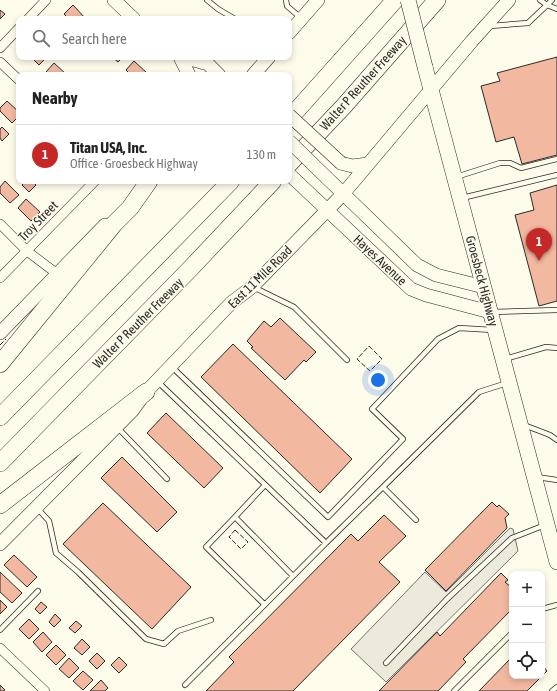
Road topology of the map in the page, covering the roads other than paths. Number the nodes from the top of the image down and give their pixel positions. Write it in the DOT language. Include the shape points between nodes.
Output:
graph roads {
  1 [pos="46,0"];
  2 [pos="114,0"];
  3 [pos="208,0"];
  4 [pos="286,0"];
  5 [pos="318,0"];
  6 [pos="395,0"];
  7 [pos="408,0"];
  8 [pos="437,0"];
  9 [pos="509,0"];
  10 [pos="540,0"];
  11 [pos="552,0"];
  12 [pos="547,5"];
  13 [pos="557,9"];
  14 [pos="31,16"];
  15 [pos="131,16"];
  16 [pos="230,16"];
  17 [pos="301,19"];
  18 [pos="486,26"];
  19 [pos="292,30"];
  20 [pos="16,31"];
  21 [pos="0,48"];
  22 [pos="182,60"];
  23 [pos="194,60"];
  24 [pos="266,60"];
  25 [pos="269,60"];
  26 [pos="0,62"];
  27 [pos="188,72"];
  28 [pos="216,72"];
  29 [pos="256,72"];
  30 [pos="267,72"];
  31 [pos="16,77"];
  32 [pos="431,91"];
  33 [pos="292,116"];
  34 [pos="292,118"];
  35 [pos="292,145"];
  36 [pos="557,159"];
  37 [pos="292,161"];
  38 [pos="368,164"];
  39 [pos="557,175"];
  40 [pos="292,177"];
  41 [pos="454,177"];
  42 [pos="92,184"];
  43 [pos="146,184"];
  44 [pos="147,184"];
  45 [pos="228,184"];
  46 [pos="270,184"];
  47 [pos="343,194"];
  48 [pos="460,199"];
  49 [pos="327,211"];
  50 [pos="0,224"];
  51 [pos="27,251"];
  52 [pos="56,273"];
  53 [pos="0,278"];
  54 [pos="252,287"];
  55 [pos="484,287"];
  56 [pos="557,310"];
  57 [pos="490,312"];
  58 [pos="495,330"];
  59 [pos="0,333"];
  60 [pos="557,348"];
  61 [pos="347,360"];
  62 [pos="503,360"];
  63 [pos="0,364"];
  64 [pos="171,366"];
  65 [pos="509,382"];
  66 [pos="151,387"];
  67 [pos="0,417"];
  68 [pos="520,423"];
  69 [pos="116,427"];
  70 [pos="557,440"];
  71 [pos="0,463"];
  72 [pos="534,477"];
  73 [pos="167,479"];
  74 [pos="557,480"];
  75 [pos="265,485"];
  76 [pos="383,487"];
  77 [pos="0,505"];
  78 [pos="36,508"];
  79 [pos="235,517"];
  80 [pos="416,520"];
  81 [pos="547,524"];
  82 [pos="0,544"];
  83 [pos="326,544"];
  84 [pos="556,557"];
  85 [pos="293,576"];
  86 [pos="38,591"];
  87 [pos="264,604"];
  88 [pos="557,605"];
  89 [pos="545,608"];
  90 [pos="211,620"];
  91 [pos="0,630"];
  92 [pos="509,636"];
  93 [pos="0,648"];
  94 [pos="386,663"];
  95 [pos="185,685"];
  96 [pos="557,687"];
  97 [pos="45,691"];
  98 [pos="454,691"];
  99 [pos="552,691"];
  1 -- 14 [label="street"];
  2 -- 15 [label="main road"];
  3 -- 16 [label="lane"];
  4 -- 17 [label="lane" via="288,6"];
  5 -- 17 [label="main road"];
  6 -- 33 [label="highway"];
  7 -- 32 [label="main road, Groesbeck Highway, bridge"];
  8 -- 37 [label="highway, Walter P Reuther Freeway"];
  9 -- 18 [label="main road, East 11 Mile Road"];
  10 -- 12 [label="lane"];
  11 -- 12 [label="lane"];
  12 -- 13 [label="lane"];
  12 -- 18 [label="lane" via="528,23"];
  17 -- 19 [label="main road"];
  18 -- 32 [label="main road, East 11 Mile Road"];
  20 -- 21 [label="street"];
  22 -- 27 [label="main road"];
  23 -- 28 [label="main road" via="208,64"];
  24 -- 29 [label="main road"];
  25 -- 30 [label="main road"];
  26 -- 31 [label="street"];
  32 -- 38 [label="main road, East 11 Mile Road"];
  32 -- 41 [label="main road, Groesbeck Highway"];
  34 -- 38 [label="main road, bridge" via="340,163 352,166"];
  35 -- 47 [label="main road, Hayes Avenue, bridge"];
  36 -- 41 [label="lane" via="521,168 510,163 500,163"];
  38 -- 47 [label="main road, East 11 Mile Road"];
  39 -- 48 [label="lane"];
  40 -- 49 [label="main road, Hayes Avenue"];
  41 -- 48 [label="main road, Groesbeck Highway"];
  42 -- 51 [label="street, Troy Street"];
  43 -- 52 [label="main road"];
  44 -- 63 [label="highway" via="130,208 114,224"];
  45 -- 67 [label="highway"];
  46 -- 71 [label="highway, Walter P Reuther Freeway" via="190,270"];
  47 -- 49 [label="main road, East 11 Mile Road"];
  47 -- 55 [label="main road, Hayes Avenue" via="417,265 436,275"];
  48 -- 55 [label="main road, Groesbeck Highway"];
  49 -- 54 [label="main road, East 11 Mile Road"];
  49 -- 57 [label="main road, Hayes Avenue" via="411,289"];
  50 -- 51 [label="street"];
  51 -- 52 [label="street"];
  51 -- 53 [label="street, Troy Street"];
  52 -- 59 [label="main road"];
  54 -- 61 [label="lane" via="294,307"];
  54 -- 64 [label="main road, East 11 Mile Road" via="231,304"];
  55 -- 57 [label="main road, Groesbeck Highway"];
  56 -- 57 [label="lane"];
  57 -- 58 [label="main road, Groesbeck Highway"];
  58 -- 62 [label="main road, Groesbeck Highway"];
  58 -- 64 [label="lane" via="459,328 438,339 372,409 403,439 328,517"];
  60 -- 62 [label="lane" via="546,347"];
  62 -- 65 [label="main road, Groesbeck Highway"];
  64 -- 66 [label="main road, East 11 Mile Road"];
  65 -- 68 [label="main road, Groesbeck Highway"];
  65 -- 76 [label="lane" via="478,392"];
  66 -- 69 [label="main road, East 11 Mile Road"];
  66 -- 75 [label="lane"];
  66 -- 77 [label="highway"];
  68 -- 70 [label="lane"];
  68 -- 72 [label="main road, Groesbeck Highway"];
  69 -- 73 [label="lane"];
  69 -- 78 [label="main road, East 11 Mile Road"];
  72 -- 74 [label="lane"];
  72 -- 81 [label="main road, Groesbeck Highway"];
  75 -- 79 [label="lane"];
  75 -- 83 [label="lane"];
  76 -- 80 [label="lane"];
  76 -- 83 [label="lane"];
  78 -- 82 [label="main road, East 11 Mile Road"];
  78 -- 90 [label="lane" via="49,521 56,553 146,639 164,644 178,631"];
  79 -- 85 [label="lane"];
  79 -- 87 [label="lane" via="206,547"];
  81 -- 84 [label="main road, Groesbeck Highway"];
  81 -- 94 [label="lane" via="512,538 447,599"];
  83 -- 85 [label="lane"];
  85 -- 87 [label="lane"];
  86 -- 91 [label="lane"];
  87 -- 95 [label="lane"];
  88 -- 89 [label="lane"];
  92 -- 98 [label="lane"];
  93 -- 97 [label="street"];
  96 -- 99 [label="lane"];
}
